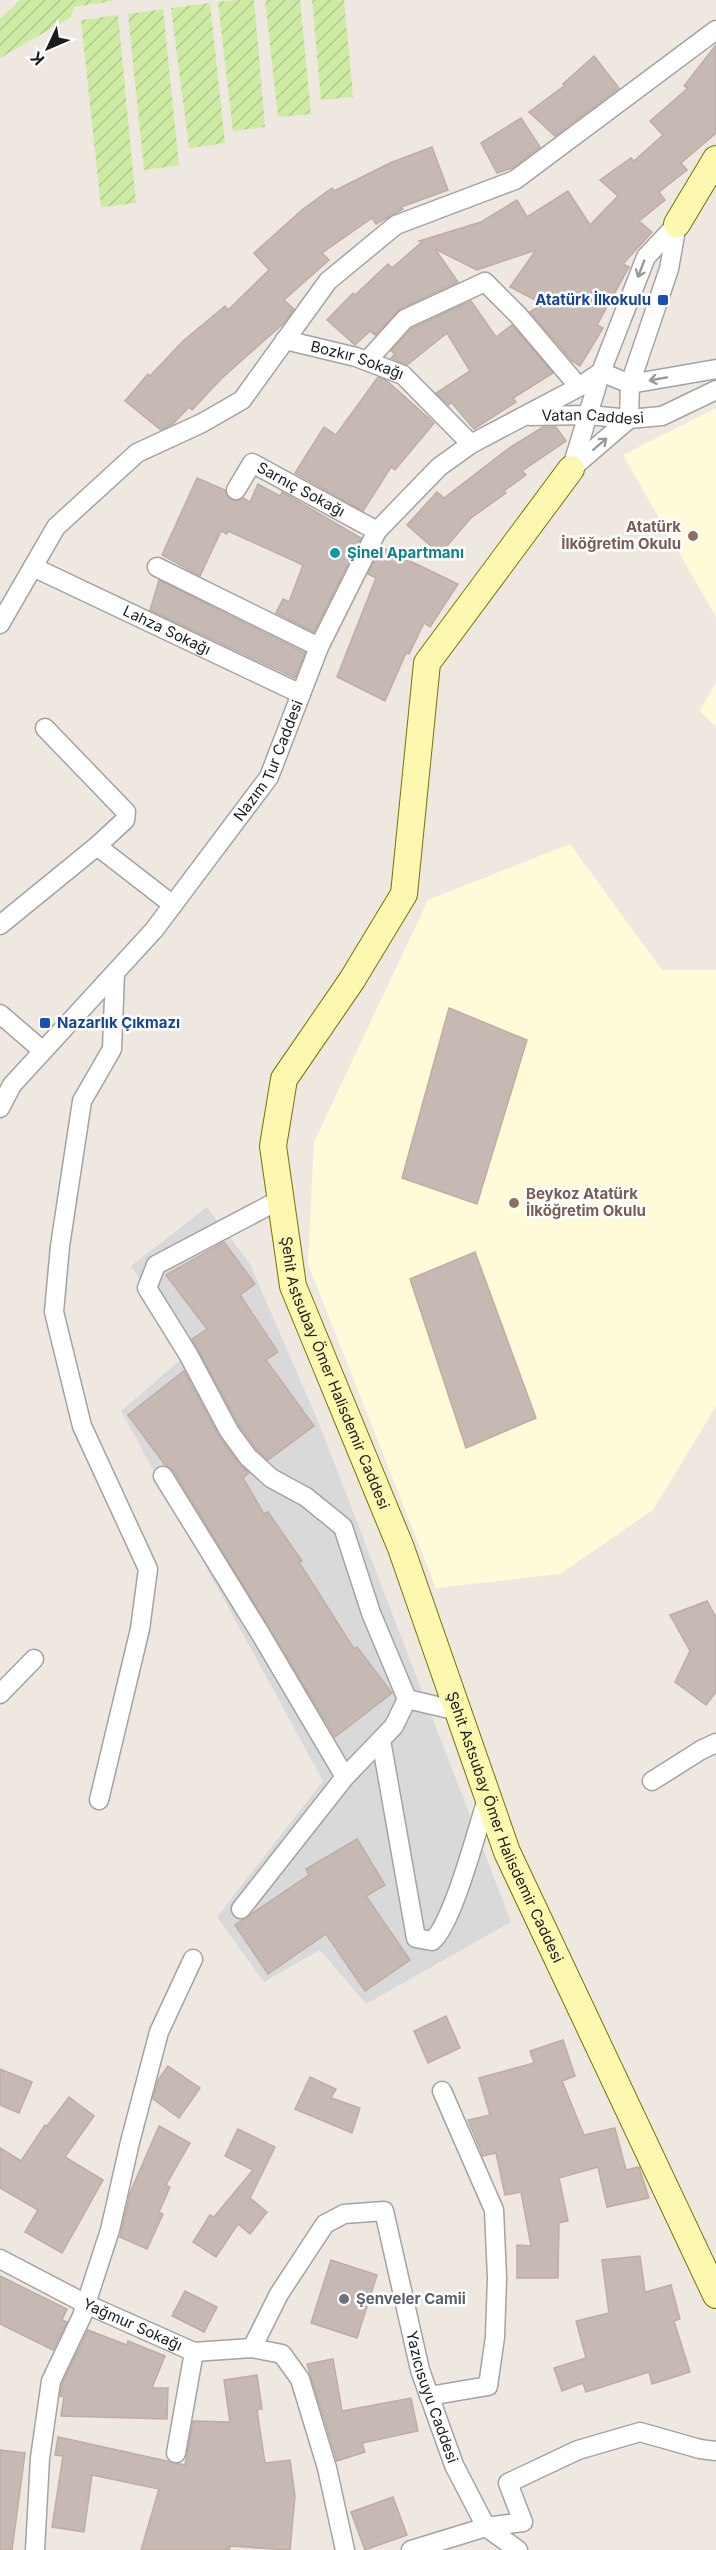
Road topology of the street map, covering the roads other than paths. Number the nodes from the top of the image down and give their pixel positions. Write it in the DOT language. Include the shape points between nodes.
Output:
graph roads {
  1 [pos="716,30"];
  2 [pos="716,159"];
  3 [pos="677,224"];
  4 [pos="285,340"];
  5 [pos="367,361"];
  6 [pos="716,368"];
  7 [pos="601,372"];
  8 [pos="630,384"];
  9 [pos="579,387"];
  10 [pos="716,390"];
  11 [pos="590,415"];
  12 [pos="525,417"];
  13 [pos="629,419"];
  14 [pos="471,444"];
  15 [pos="571,469"];
  16 [pos="236,490"];
  17 [pos="377,531"];
  18 [pos="33,567"];
  19 [pos="157,567"];
  20 [pos="0,624"];
  21 [pos="319,647"];
  22 [pos="301,694"];
  23 [pos="45,728"];
  24 [pos="97,846"];
  25 [pos="173,905"];
  26 [pos="0,925"];
  27 [pos="114,973"];
  28 [pos="0,1014"];
  29 [pos="43,1051"];
  30 [pos="0,1108"];
  31 [pos="281,1200"];
  32 [pos="163,1476"];
  33 [pos="34,1659"];
  34 [pos="0,1694"];
  35 [pos="407,1699"];
  36 [pos="458,1711"];
  37 [pos="381,1740"];
  38 [pos="716,1743"];
  39 [pos="345,1777"];
  40 [pos="652,1780"];
  41 [pos="488,1796"];
  42 [pos="99,1800"];
  43 [pos="241,1909"];
  44 [pos="193,1959"];
  45 [pos="442,2091"];
  46 [pos="0,2259"];
  47 [pos="716,2295"];
  48 [pos="86,2304"];
  49 [pos="252,2348"];
  50 [pos="194,2352"];
  51 [pos="429,2396"];
  52 [pos="716,2451"];
  53 [pos="176,2452"];
  54 [pos="486,2527"];
  55 [pos="34,2550"];
  56 [pos="345,2550"];
  57 [pos="411,2550"];
  58 [pos="518,2550"];
  1 -- 4 [label="street" via="515,180 396,225 328,281"];
  2 -- 3 [label="street"];
  3 -- 7 [label="street, one-way" via="646,256"];
  3 -- 8 [label="street" via="669,269"];
  4 -- 5 [label="street, Bozkır Sokağı"];
  4 -- 18 [label="street" via="242,400 137,453 56,527"];
  5 -- 9 [label="street" via="405,319 485,282"];
  5 -- 14 [label="street, Bozkır Sokağı" via="403,375"];
  6 -- 8 [label="street, one-way"];
  7 -- 8 [label="street"];
  7 -- 9 [label="street, Vatan Caddesi"];
  7 -- 11 [label="street"];
  8 -- 13 [label="street"];
  9 -- 12 [label="street, Vatan Caddesi"];
  10 -- 13 [label="street, Vatan Caddesi" via="662,416"];
  11 -- 12 [label="street, Vatan Caddesi"];
  11 -- 13 [label="street, Vatan Caddesi"];
  11 -- 15 [label="street"];
  12 -- 14 [label="street, Nazım Tur Caddesi"];
  15 -- 13 [label="street, one-way"];
  14 -- 17 [label="street, Nazım Tur Caddesi" via="439,467"];
  15 -- 31 [label="street, Şehit Astsubay Ömer Halisdemir Caddesi" via="427,663 404,894 352,980 284,1079 273,1146"];
  16 -- 17 [label="street, Sarnıç Sokağı" via="252,463"];
  17 -- 21 [label="street, Nazım Tur Caddesi"];
  18 -- 20 [label="street"];
  18 -- 22 [label="street, Lahza Sokağı"];
  19 -- 21 [label="street"];
  21 -- 22 [label="street, Nazım Tur Caddesi"];
  22 -- 25 [label="street, Nazım Tur Caddesi" via="269,777"];
  23 -- 24 [label="street" via="126,812 125,820"];
  24 -- 25 [label="street"];
  24 -- 26 [label="street"];
  25 -- 27 [label="street, Nazım Tur Caddesi"];
  27 -- 29 [label="street, Nazım Tur Caddesi"];
  27 -- 42 [label="street" via="112,1049 82,1101 54,1312 82,1426 148,1569 140,1629"];
  28 -- 29 [label="street"];
  29 -- 30 [label="street, Nazım Tur Caddesi" via="12,1085"];
  31 -- 35 [label="street" via="156,1265 147,1288 248,1457 271,1478 306,1497 343,1527 371,1613"];
  31 -- 36 [label="street, Şehit Astsubay Ömer Halisdemir Caddesi" via="294,1286 401,1548"];
  32 -- 39 [label="street"];
  33 -- 34 [label="street"];
  35 -- 36 [label="street"];
  35 -- 37 [label="street" via="394,1726"];
  36 -- 41 [label="street, Şehit Astsubay Ömer Halisdemir Caddesi"];
  37 -- 39 [label="street"];
  37 -- 41 [label="street" via="416,1938 432,1941 440,1934"];
  38 -- 40 [label="street"];
  39 -- 43 [label="street"];
  41 -- 47 [label="street, Şehit Astsubay Ömer Halisdemir Caddesi" via="507,1852"];
  44 -- 48 [label="street" via="159,2032 110,2230"];
  45 -- 51 [label="street" via="494,2210 495,2337 488,2386"];
  46 -- 48 [label="street, Yağmur Sokağı"];
  48 -- 50 [label="street, Yağmur Sokağı"];
  48 -- 55 [label="street" via="51,2381 40,2458"];
  49 -- 50 [label="street, Yağmur Sokağı"];
  49 -- 51 [label="street, Yazıcısuyu Caddesi" via="279,2294 325,2224 344,2214 384,2211"];
  49 -- 56 [label="street, Yağmur Sokağı" via="282,2354 300,2379 327,2468"];
  50 -- 53 [label="street"];
  51 -- 54 [label="street, Yazıcısuyu Caddesi" via="454,2465"];
  52 -- 54 [label="street" via="640,2432 578,2450 508,2483 523,2522"];
  54 -- 57 [label="street"];
  54 -- 58 [label="street, Yazıcısuyu Caddesi"];
}
